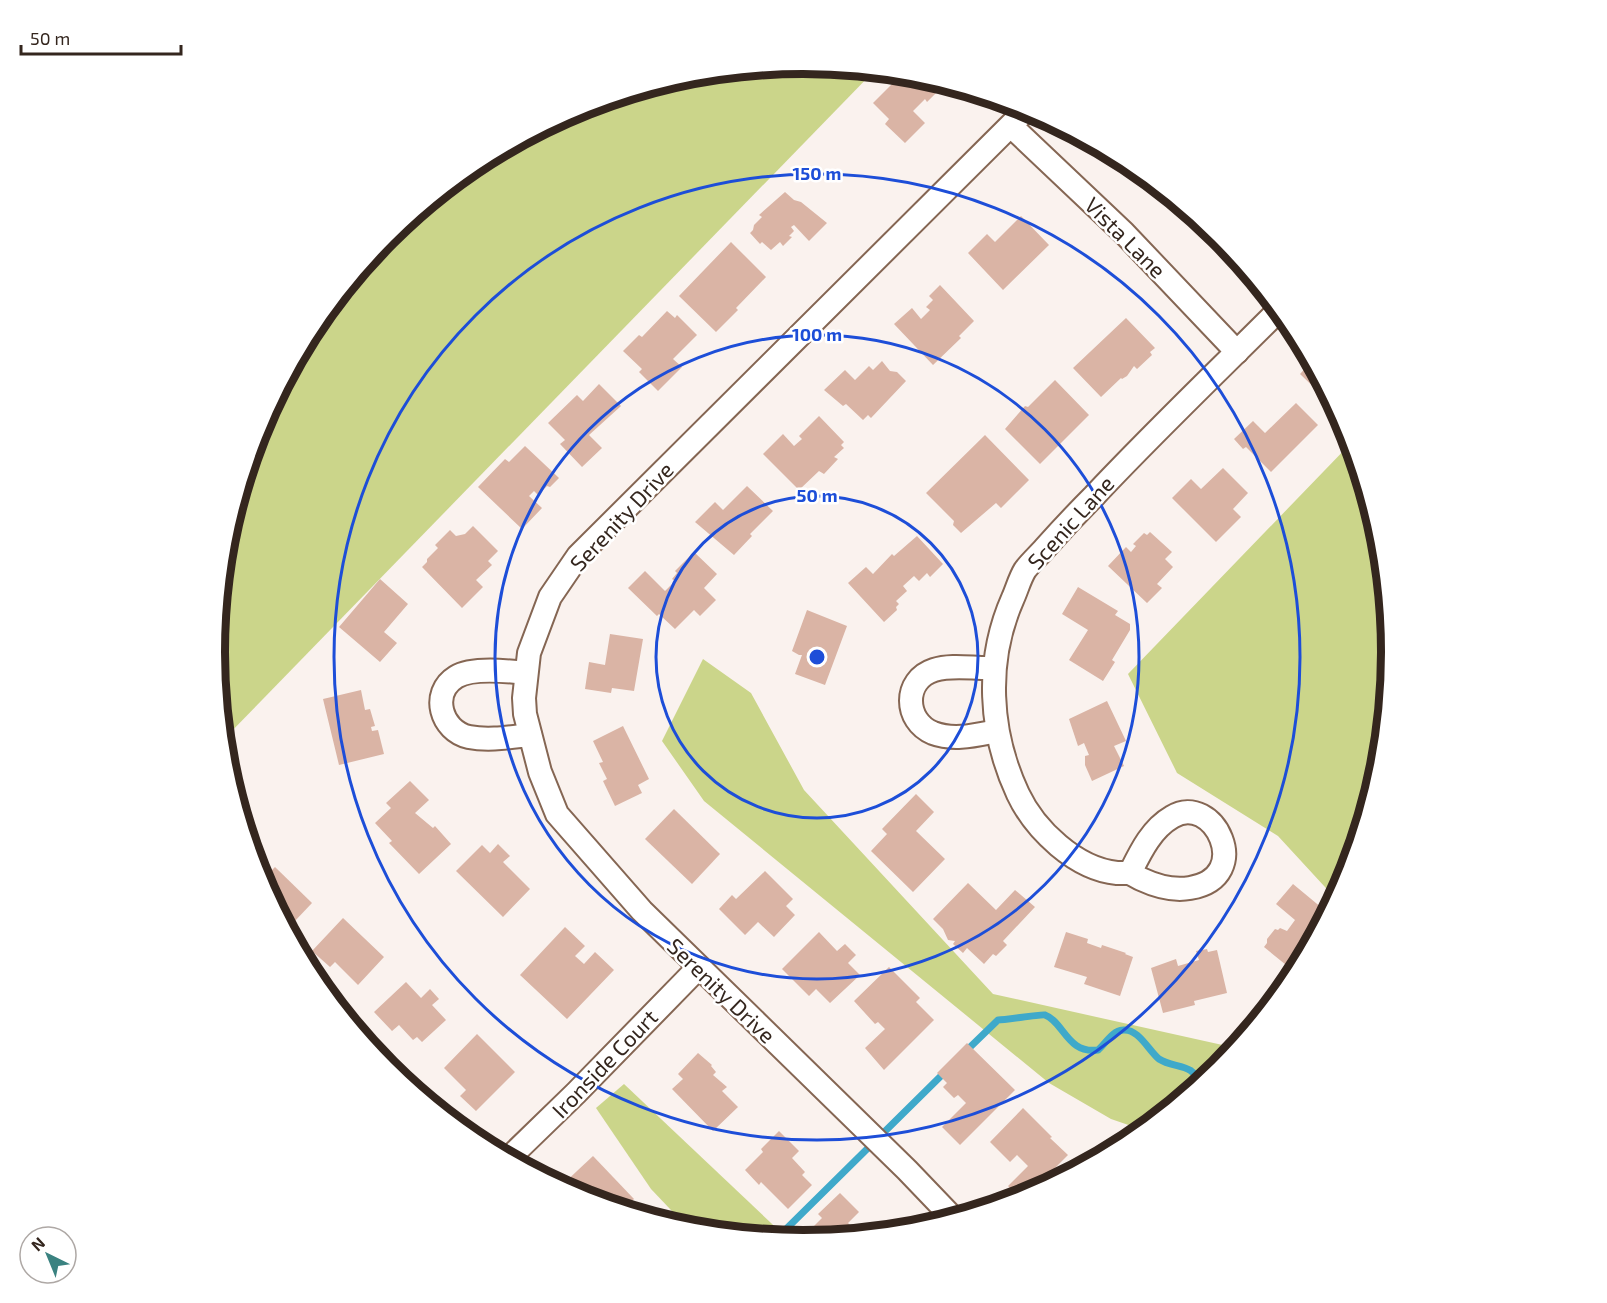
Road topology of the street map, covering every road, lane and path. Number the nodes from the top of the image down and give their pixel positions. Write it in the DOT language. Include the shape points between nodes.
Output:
graph roads {
  1 [pos="1021,116"];
  2 [pos="1011,126"];
  3 [pos="1273,316"];
  4 [pos="1237,352"];
  5 [pos="994,668"];
  6 [pos="526,673"];
  7 [pos="997,731"];
  8 [pos="530,735"];
  9 [pos="1130,873"];
  10 [pos="699,967"];
  11 [pos="515,1152"];
  12 [pos="947,1211"];
  1 -- 2 [label="street, Serenity Drive"];
  2 -- 4 [label="street, Vista Lane" via="1124,233"];
  2 -- 6 [label="street, Serenity Drive" via="578,556 550,597 528,653"];
  3 -- 4 [label="street, Scenic Lane"];
  4 -- 5 [label="street, Scenic Lane" via="1124,464 1025,571 1007,610"];
  5 -- 7 [label="street, Scenic Lane"];
  5 -- 7 [label="street" via="933,670 916,682 910,704 919,723 940,735 964,737"];
  6 -- 8 [label="street, Serenity Drive" via="524,698"];
  6 -- 8 [label="street" via="462,674 447,687 441,706 448,724 463,735"];
  7 -- 9 [label="street, Scenic Lane" via="1002,755 1024,807 1045,832 1066,851 1103,871"];
  8 -- 10 [label="street, Serenity Drive" via="557,814 642,911"];
  10 -- 11 [label="street, Ironside Court"];
  10 -- 12 [label="street, Serenity Drive"];
}
